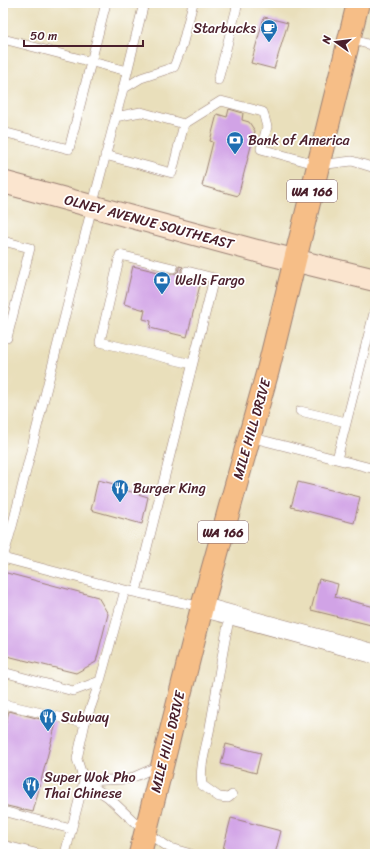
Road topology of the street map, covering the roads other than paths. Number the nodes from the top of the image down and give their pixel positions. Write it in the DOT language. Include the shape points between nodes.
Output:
graph roads {
  1 [pos="106,3"];
  2 [pos="144,3"];
  3 [pos="193,3"];
  4 [pos="238,3"];
  5 [pos="358,3"];
  6 [pos="3,39"];
  7 [pos="350,40"];
  8 [pos="375,46"];
  9 [pos="91,62"];
  10 [pos="127,71"];
  11 [pos="218,80"];
  12 [pos="123,89"];
  13 [pos="115,117"];
  14 [pos="184,124"];
  15 [pos="3,132"];
  16 [pos="105,155"];
  17 [pos="319,165"];
  18 [pos="375,168"];
  19 [pos="3,182"];
  20 [pos="92,207"];
  21 [pos="3,241"];
  22 [pos="296,261"];
  23 [pos="172,268"];
  24 [pos="187,271"];
  25 [pos="375,280"];
  26 [pos="375,308"];
  27 [pos="7,338"];
  28 [pos="192,364"];
  29 [pos="300,411"];
  30 [pos="346,422"];
  31 [pos="250,437"];
  32 [pos="336,459"];
  33 [pos="375,469"];
  34 [pos="3,558"];
  35 [pos="125,590"];
  36 [pos="136,592"];
  37 [pos="202,607"];
  38 [pos="230,615"];
  39 [pos="375,654"];
  40 [pos="3,672"];
  41 [pos="100,680"];
  42 [pos="3,704"];
  43 [pos="85,723"];
  44 [pos="162,765"];
  45 [pos="84,781"];
  46 [pos="232,795"];
  47 [pos="3,811"];
  48 [pos="71,829"];
  49 [pos="145,832"];
  50 [pos="3,845"];
  51 [pos="39,854"];
  52 [pos="65,854"];
  53 [pos="140,854"];
  54 [pos="191,854"];
  1 -- 9 [label="lane"];
  2 -- 10 [label="lane"];
  3 -- 12 [label="lane" via="174,67 141,78"];
  4 -- 11 [label="lane"];
  5 -- 7 [label="main road, MILE HILL DRIVE / WA 166"];
  6 -- 9 [label="lane"];
  7 -- 8 [label="lane"];
  7 -- 17 [label="main road, MILE HILL DRIVE / WA 166"];
  9 -- 10 [label="lane"];
  9 -- 15 [label="lane" via="69,149"];
  10 -- 12 [label="lane"];
  12 -- 13 [label="lane"];
  13 -- 14 [label="lane" via="141,112"];
  13 -- 16 [label="lane"];
  14 -- 16 [label="lane" via="172,173"];
  14 -- 17 [label="lane" via="221,101 263,112 267,127 261,149"];
  16 -- 20 [label="lane"];
  17 -- 18 [label="lane" via="352,161"];
  17 -- 22 [label="main road, MILE HILL DRIVE / WA 166"];
  19 -- 20 [label="main road, OLNEY AVENUE SOUTHEAST"];
  20 -- 22 [label="main road, OLNEY AVENUE SOUTHEAST"];
  20 -- 34 [label="lane"];
  21 -- 27 [label="lane" via="30,248"];
  22 -- 25 [label="main road, OLNEY AVENUE SOUTHEAST"];
  22 -- 31 [label="main road, MILE HILL DRIVE / WA 166"];
  23 -- 28 [label="lane" via="120,255 100,342"];
  24 -- 28 [label="lane" via="214,278"];
  26 -- 30 [label="lane"];
  28 -- 36 [label="lane"];
  29 -- 30 [label="lane"];
  30 -- 32 [label="lane"];
  31 -- 32 [label="lane"];
  31 -- 37 [label="main road, MILE HILL DRIVE / WA 166"];
  32 -- 33 [label="lane"];
  34 -- 35 [label="lane"];
  35 -- 36 [label="lane"];
  35 -- 41 [label="lane"];
  36 -- 37 [label="lane"];
  37 -- 38 [label="street"];
  37 -- 44 [label="main road, MILE HILL DRIVE / WA 166"];
  38 -- 39 [label="street"];
  38 -- 46 [label="lane" via="201,778 202,784 219,796 228,798"];
  40 -- 41 [label="lane" via="73,691"];
  41 -- 43 [label="lane"];
  42 -- 43 [label="lane"];
  43 -- 45 [label="lane" via="77,759"];
  44 -- 45 [label="lane" via="129,778"];
  44 -- 49 [label="main road, MILE HILL DRIVE / WA 166"];
  45 -- 48 [label="lane"];
  45 -- 49 [label="lane" via="108,797"];
  47 -- 48 [label="lane"];
  48 -- 52 [label="lane"];
  49 -- 53 [label="main road, MILE HILL DRIVE / WA 166"];
  49 -- 54 [label="lane" via="170,848"];
  50 -- 51 [label="lane"];
}
